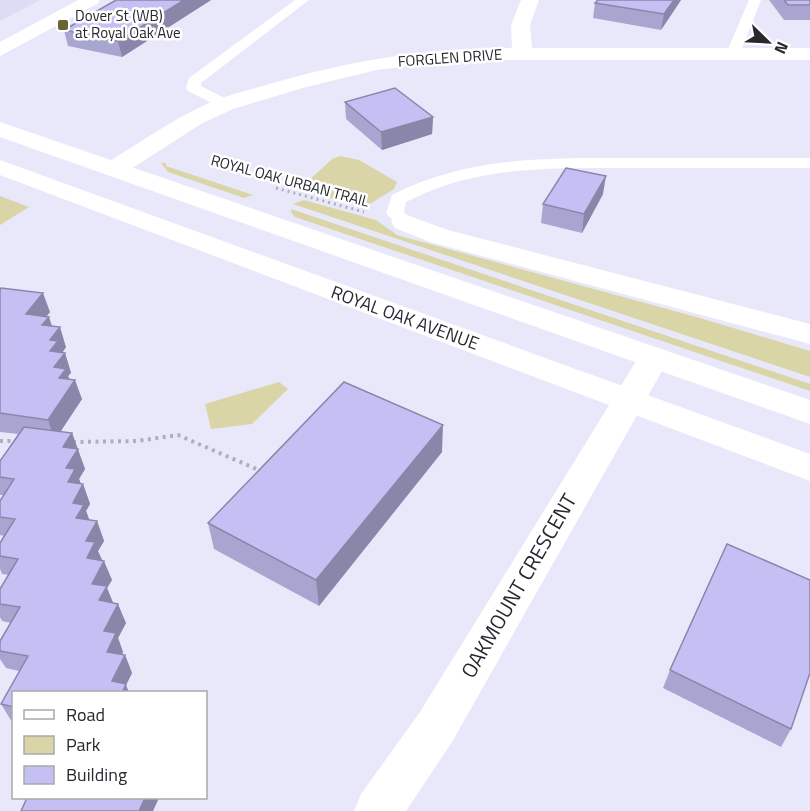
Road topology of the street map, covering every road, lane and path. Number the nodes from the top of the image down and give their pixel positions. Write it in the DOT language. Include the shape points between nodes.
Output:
graph roads {
  1 [pos="91,0"];
  2 [pos="303,0"];
  3 [pos="530,0"];
  4 [pos="755,0"];
  5 [pos="0,50"];
  6 [pos="522,53"];
  7 [pos="733,54"];
  8 [pos="810,54"];
  9 [pos="225,104"];
  10 [pos="0,129"];
  11 [pos="810,163"];
  12 [pos="0,167"];
  13 [pos="114,169"];
  14 [pos="274,188"];
  15 [pos="404,222"];
  16 [pos="810,334"];
  17 [pos="654,357"];
  18 [pos="629,400"];
  19 [pos="810,411"];
  20 [pos="0,441"];
  21 [pos="22,441"];
  22 [pos="67,442"];
  23 [pos="810,468"];
  24 [pos="263,471"];
  25 [pos="378,811"];
  1 -- 5 [label="street"];
  2 -- 9 [label="lane" via="194,81 193,88"];
  3 -- 6 [label="street" via="521,18"];
  4 -- 7 [label="lane"];
  6 -- 7 [label="street, FORGLEN DRIVE"];
  6 -- 9 [label="street, FORGLEN DRIVE" via="456,54 377,64"];
  7 -- 8 [label="street, FORGLEN DRIVE"];
  9 -- 13 [label="street, FORGLEN DRIVE" via="193,119"];
  10 -- 13 [label="street"];
  11 -- 15 [label="lane" via="577,164 476,172 415,188 398,200 395,213"];
  12 -- 18 [label="street, ROYAL OAK AVENUE"];
  13 -- 17 [label="street"];
  14 -- 15 [label="path, ROYAL OAK URBAN TRAIL"];
  15 -- 16 [label="street" via="439,236"];
  17 -- 18 [label="street, OAKMOUNT CRESCENT"];
  17 -- 19 [label="street"];
  18 -- 23 [label="street, ROYAL OAK AVENUE"];
  18 -- 25 [label="street, OAKMOUNT CRESCENT" via="436,727"];
  20 -- 21 [label="path"];
  22 -- 24 [label="path" via="137,441 178,435"];
}
